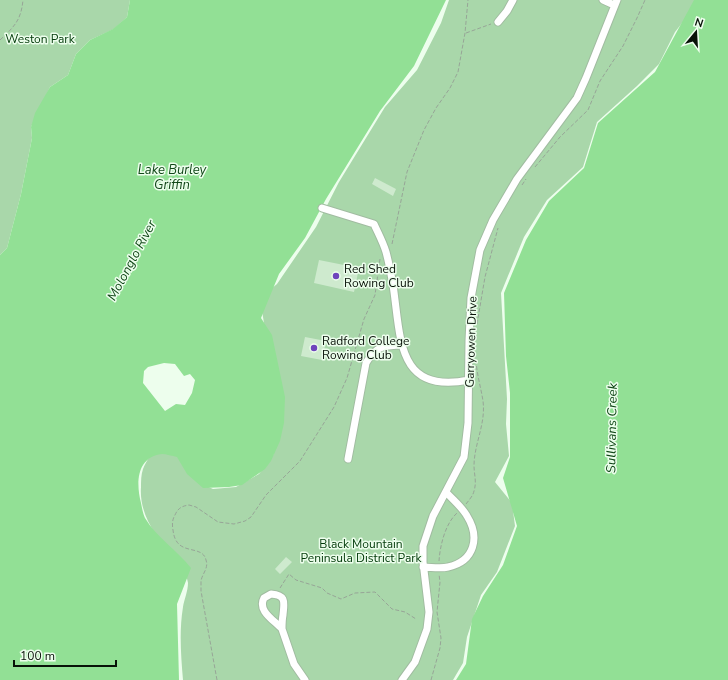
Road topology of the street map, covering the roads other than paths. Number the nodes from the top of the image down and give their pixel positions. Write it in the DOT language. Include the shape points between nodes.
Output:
graph roads {
  1 [pos="512,0"];
  2 [pos="603,0"];
  3 [pos="615,3"];
  4 [pos="498,22"];
  5 [pos="322,208"];
  6 [pos="401,345"];
  7 [pos="469,380"];
  8 [pos="348,459"];
  9 [pos="446,492"];
  10 [pos="423,567"];
  11 [pos="282,629"];
  12 [pos="305,680"];
  13 [pos="402,680"];
  1 -- 4 [label="street"];
  2 -- 3 [label="street"];
  3 -- 7 [label="street, Garryowen Drive" via="577,98 516,179 480,250 472,298"];
  5 -- 6 [label="street" via="374,224 386,252"];
  6 -- 7 [label="street" via="412,367 422,377 433,382 452,384"];
  6 -- 8 [label="street" via="379,348 366,362"];
  7 -- 9 [label="street, Garryowen Drive" via="464,457"];
  9 -- 10 [label="street, Garryowen Drive" via="433,516 423,546"];
  9 -- 10 [label="street" via="461,508 473,528 473,548 470,554 449,567"];
  10 -- 13 [label="street, Garryowen Drive" via="429,612 427,629 416,662"];
  11 -- 11 [label="street" via="264,612 262,602 267,595 277,594 283,599 285,604"];
  11 -- 12 [label="street" via="294,664"];
}
